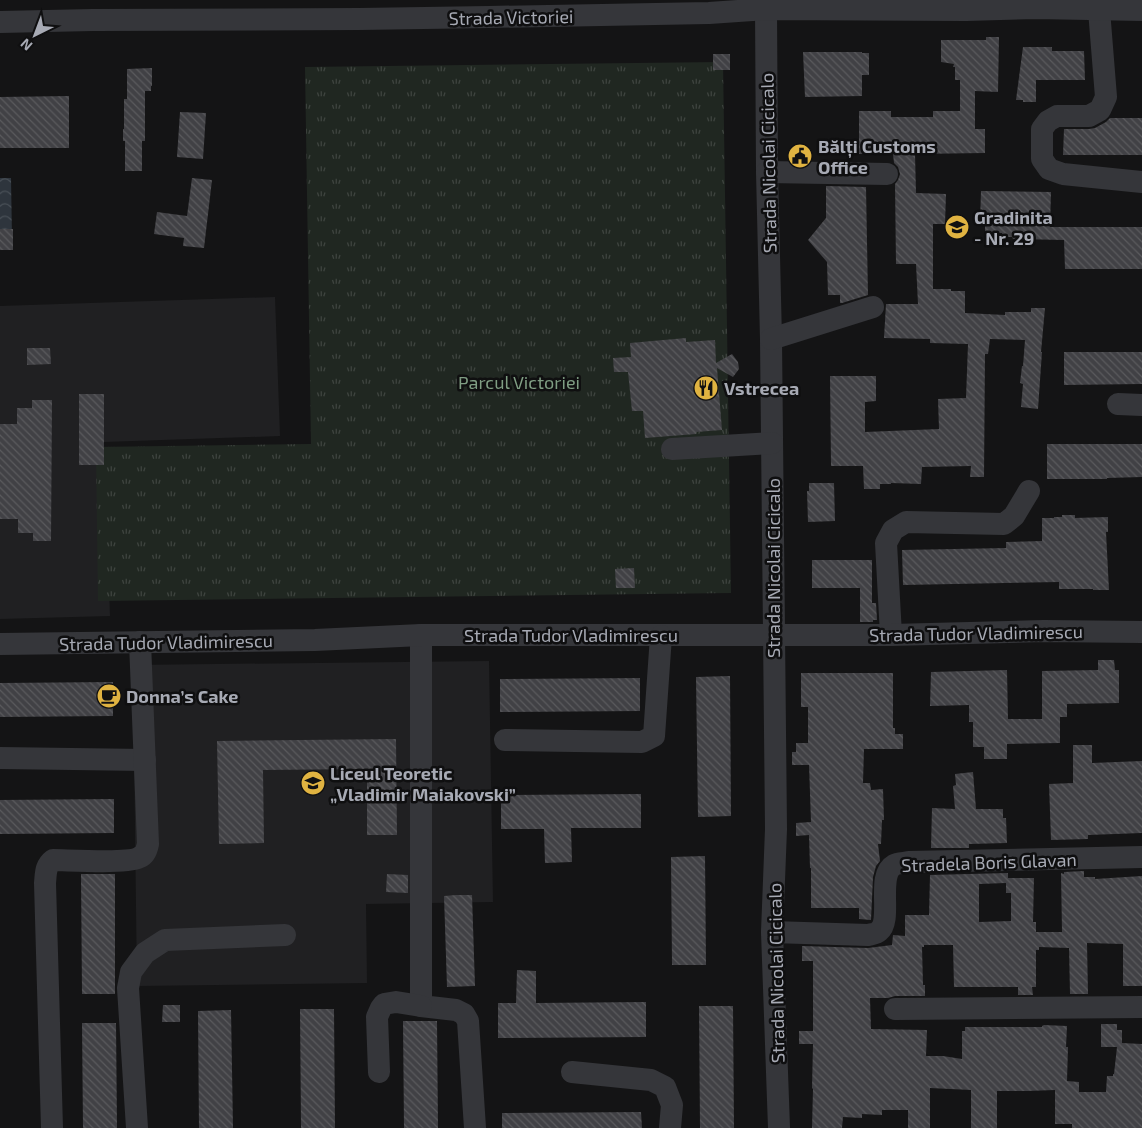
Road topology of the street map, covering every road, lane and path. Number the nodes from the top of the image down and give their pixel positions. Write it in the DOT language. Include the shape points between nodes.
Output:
graph roads {
  1 [pos="966,5"];
  2 [pos="1139,7"];
  3 [pos="766,9"];
  4 [pos="94,10"];
  5 [pos="1099,10"];
  6 [pos="0,22"];
  7 [pos="767,172"];
  8 [pos="887,174"];
  9 [pos="1142,182"];
  10 [pos="873,307"];
  11 [pos="771,339"];
  12 [pos="1118,404"];
  13 [pos="1142,405"];
  14 [pos="772,443"];
  15 [pos="672,448"];
  16 [pos="1029,491"];
  17 [pos="1142,632"];
  18 [pos="773,634"];
  19 [pos="421,635"];
  20 [pos="891,635"];
  21 [pos="661,636"];
  22 [pos="140,642"];
  23 [pos="0,644"];
  24 [pos="505,740"];
  25 [pos="0,758"];
  26 [pos="145,760"];
  27 [pos="1142,858"];
  28 [pos="772,932"];
  29 [pos="285,935"];
  30 [pos="421,1006"];
  31 [pos="1142,1006"];
  32 [pos="895,1009"];
  33 [pos="379,1072"];
  34 [pos="572,1072"];
  35 [pos="52,1128"];
  36 [pos="136,1128"];
  37 [pos="475,1128"];
  38 [pos="670,1128"];
  39 [pos="779,1128"];
  1 -- 3 [label="street, Strada Victoriei"];
  1 -- 5 [label="street, Strada Victoriei"];
  2 -- 5 [label="street, Strada Victoriei"];
  3 -- 4 [label="street, Strada Victoriei" via="490,18"];
  3 -- 7 [label="street, Strada Nicolai Cicicalo"];
  4 -- 6 [label="street, Strada Victoriei"];
  5 -- 9 [label="street" via="1106,97 1100,110 1089,116 1057,116 1048,120 1042,128 1042,159 1049,169 1063,174"];
  7 -- 8 [label="street"];
  7 -- 11 [label="street, Strada Nicolai Cicicalo"];
  10 -- 11 [label="street"];
  11 -- 14 [label="street, Strada Nicolai Cicicalo"];
  12 -- 13 [label="street"];
  14 -- 15 [label="street"];
  14 -- 18 [label="street, Strada Nicolai Cicicalo"];
  16 -- 20 [label="street" via="1014,516 1004,524 906,522 893,530 886,543"];
  17 -- 20 [label="street, Strada Tudor Vladimirescu"];
  18 -- 20 [label="street, Strada Tudor Vladimirescu"];
  18 -- 21 [label="street, Strada Tudor Vladimirescu"];
  18 -- 28 [label="street, Strada Nicolai Cicicalo" via="776,829"];
  19 -- 21 [label="street, Strada Tudor Vladimirescu"];
  19 -- 22 [label="street, Strada Tudor Vladimirescu"];
  19 -- 30 [label="street"];
  21 -- 24 [label="street" via="654,736 642,742"];
  22 -- 23 [label="street, Strada Tudor Vladimirescu"];
  22 -- 26 [label="street"];
  25 -- 26 [label="street"];
  26 -- 35 [label="street" via="148,844 145,852 139,858 118,861 53,860 46,868"];
  27 -- 28 [label="street, Stradela Boris Glavan" via="894,864 886,878 884,922 877,933"];
  28 -- 39 [label="street, Strada Nicolai Cicicalo"];
  29 -- 36 [label="street" via="165,940 145,953 131,972 128,988"];
  30 -- 33 [label="street" via="396,1002 384,1004 381,1008 377,1016"];
  30 -- 37 [label="street" via="456,1010 468,1021"];
  31 -- 32 [label="street"];
  34 -- 38 [label="street" via="651,1080 665,1087 672,1105"];
}
